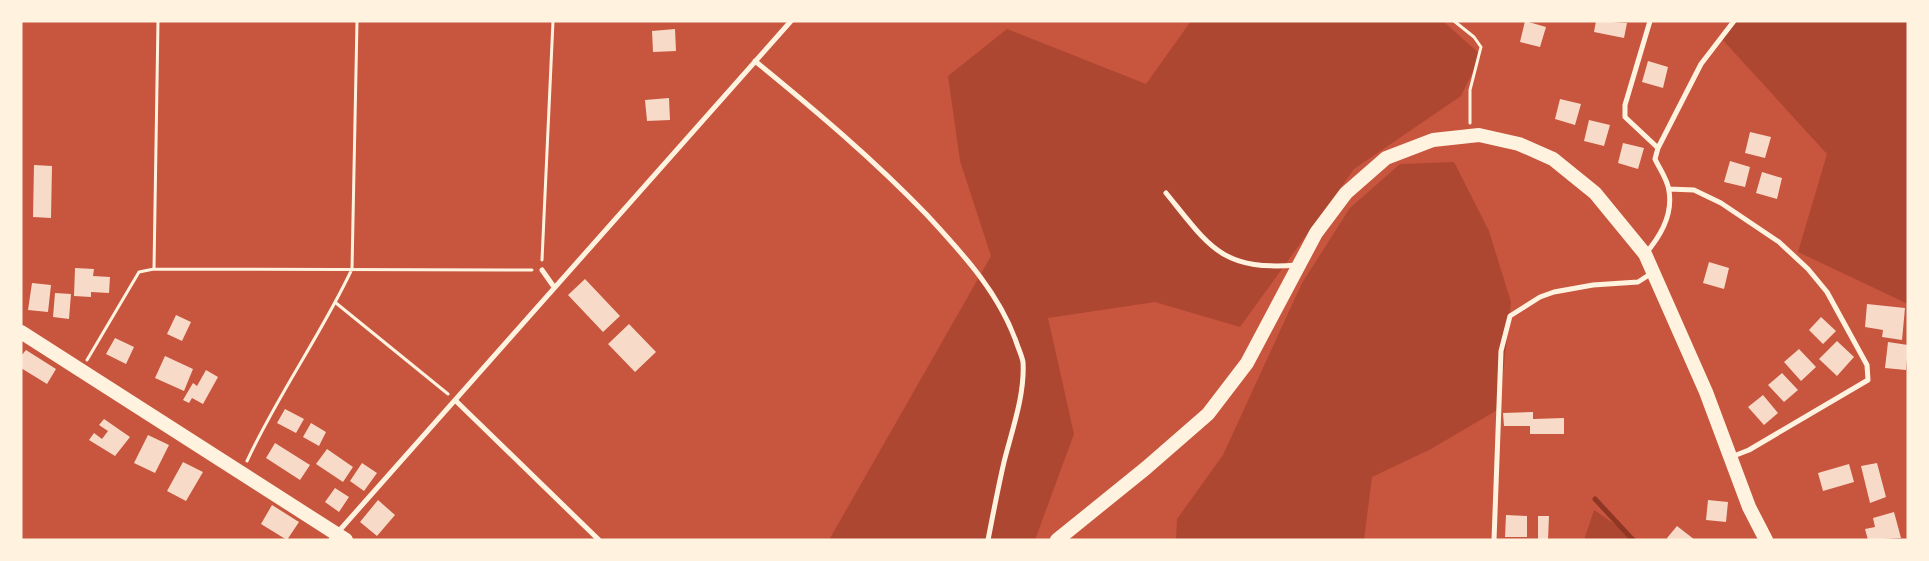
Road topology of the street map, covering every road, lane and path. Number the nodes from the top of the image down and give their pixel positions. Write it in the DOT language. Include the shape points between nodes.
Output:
graph roads {
  1 [pos="158,21"];
  2 [pos="357,21"];
  3 [pos="553,21"];
  4 [pos="790,21"];
  5 [pos="1454,21"];
  6 [pos="1650,21"];
  7 [pos="1734,21"];
  8 [pos="755,61"];
  9 [pos="1470,136"];
  10 [pos="1658,148"];
  11 [pos="1669,190"];
  12 [pos="1166,193"];
  13 [pos="1645,254"];
  14 [pos="1300,265"];
  15 [pos="154,269"];
  16 [pos="352,269"];
  17 [pos="542,270"];
  18 [pos="1654,272"];
  19 [pos="554,287"];
  20 [pos="336,303"];
  21 [pos="21,332"];
  22 [pos="82,370"];
  23 [pos="456,401"];
  24 [pos="1730,457"];
  25 [pos="241,475"];
  26 [pos="338,538"];
  27 [pos="599,540"];
  28 [pos="988,540"];
  29 [pos="1057,540"];
  30 [pos="1494,540"];
  31 [pos="1766,540"];
  1 -- 15 [label="path"];
  2 -- 16 [label="path"];
  3 -- 17 [label="path"];
  4 -- 8 [label="street"];
  5 -- 9 [label="path" via="1481,47 1470,90"];
  6 -- 10 [label="street" via="1625,105 1625,117"];
  7 -- 10 [label="street" via="1701,64"];
  8 -- 19 [label="street"];
  8 -- 28 [label="street" via="883,170 949,239 1003,309 1016,337 1023,373"];
  9 -- 13 [label="highway" via="1519,144 1553,159 1595,193"];
  9 -- 14 [label="highway" via="1433,140 1386,158 1346,193 1316,233"];
  10 -- 11 [label="street" via="1655,158"];
  11 -- 13 [label="street" via="1669,210 1659,239"];
  11 -- 24 [label="street" via="1694,190 1721,203 1779,242 1808,268 1828,292 1868,365 1868,380 1749,450"];
  12 -- 14 [label="street" via="1221,255 1247,265"];
  13 -- 18 [label="highway"];
  14 -- 29 [label="highway" via="1247,363 1208,414"];
  15 -- 16 [label="path"];
  15 -- 22 [label="path" via="139,272"];
  16 -- 17 [label="path"];
  16 -- 20 [label="path"];
  17 -- 19 [label="street"];
  18 -- 24 [label="highway"];
  18 -- 30 [label="street" via="1638,282 1554,292 1510,316 1502,351"];
  19 -- 23 [label="street"];
  20 -- 23 [label="path"];
  20 -- 25 [label="path" via="266,420"];
  21 -- 22 [label="highway"];
  22 -- 25 [label="highway"];
  23 -- 26 [label="street"];
  23 -- 27 [label="street"];
  24 -- 31 [label="highway"];
  25 -- 26 [label="highway"];
}
